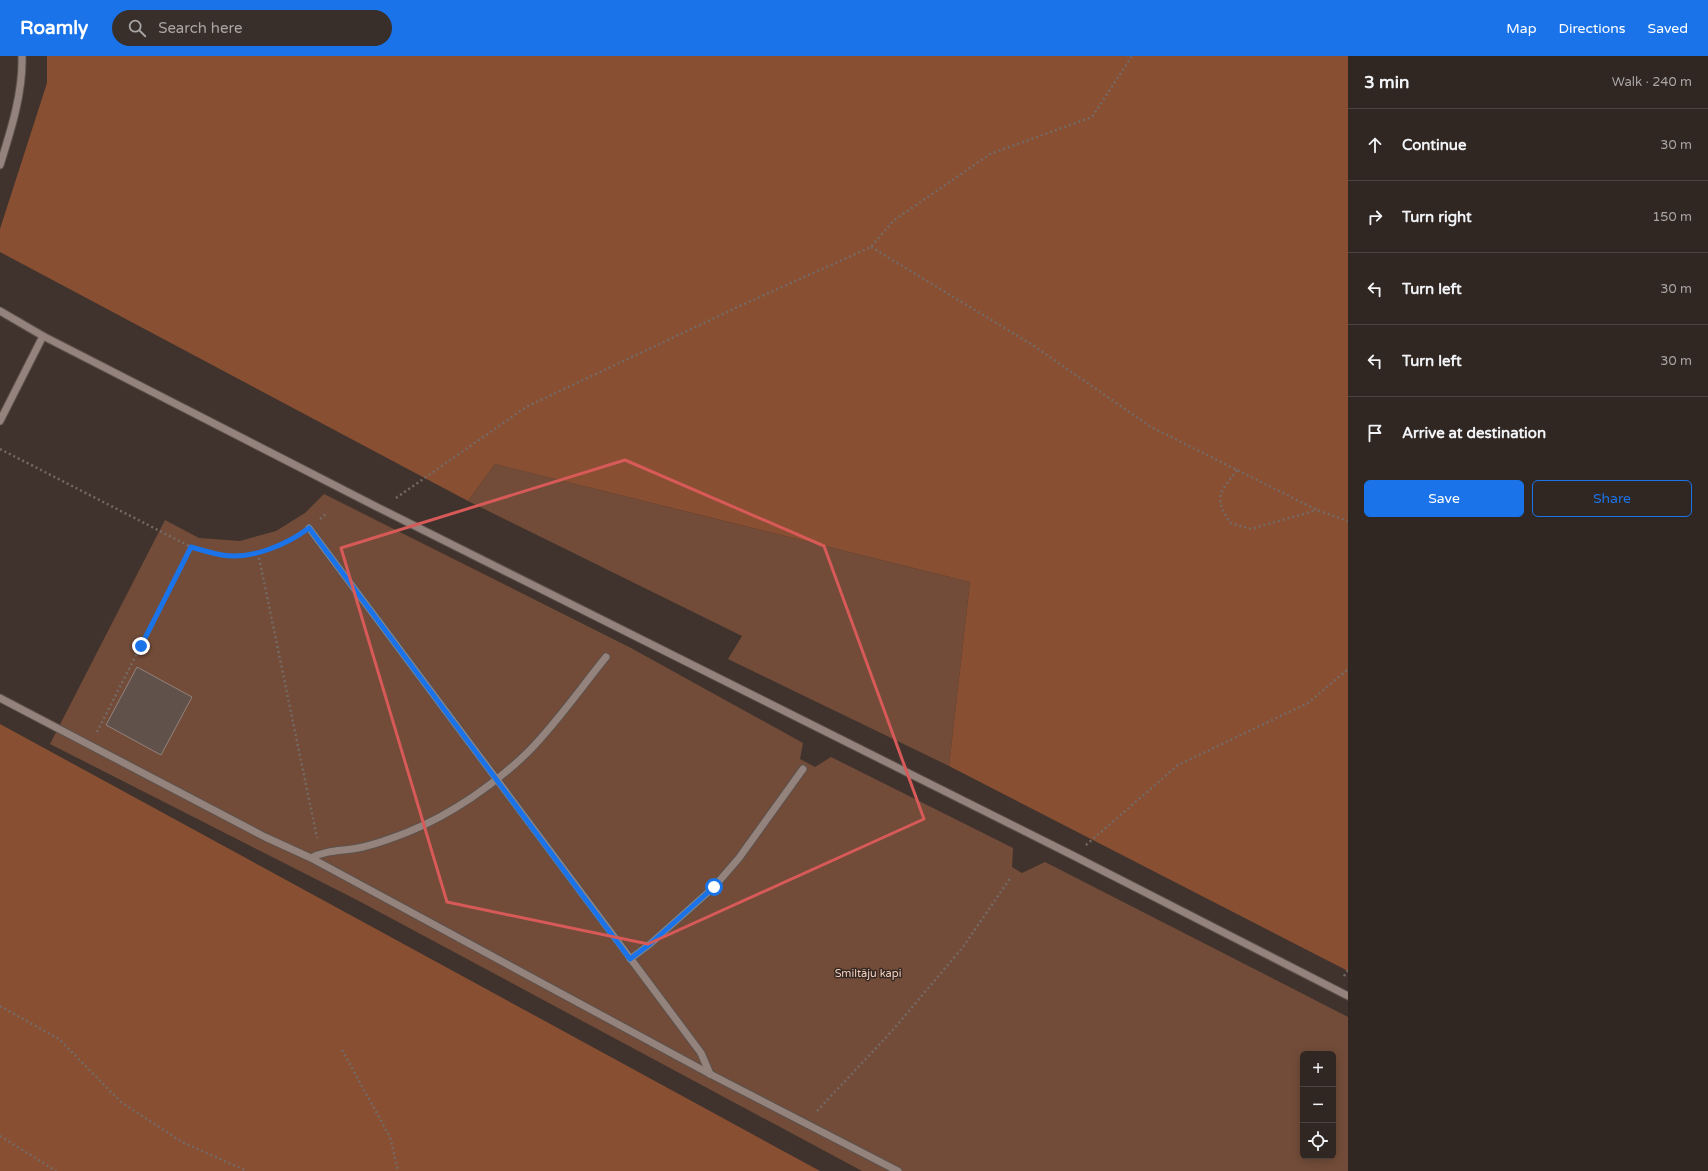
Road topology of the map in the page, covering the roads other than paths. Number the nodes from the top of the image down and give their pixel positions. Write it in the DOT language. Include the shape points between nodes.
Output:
graph roads {
  1 [pos="22,56"];
  2 [pos="0,165"];
  3 [pos="0,311"];
  4 [pos="43,336"];
  5 [pos="0,421"];
  6 [pos="309,528"];
  7 [pos="606,657"];
  8 [pos="0,698"];
  9 [pos="803,769"];
  10 [pos="497,778"];
  11 [pos="311,858"];
  12 [pos="630,959"];
  13 [pos="1348,996"];
  14 [pos="710,1074"];
  15 [pos="898,1171"];
  1 -- 2 [label="street" via="23,72 11,130"];
  3 -- 4 [label="street"];
  4 -- 5 [label="street"];
  4 -- 13 [label="street" via="380,509"];
  6 -- 10 [label="street"];
  7 -- 10 [label="street" via="565,710 526,754"];
  8 -- 11 [label="street" via="265,837"];
  9 -- 12 [label="street" via="729,870 694,905"];
  10 -- 11 [label="street" via="475,796 443,816 408,832 360,848 320,853"];
  10 -- 12 [label="street"];
  11 -- 14 [label="street"];
  12 -- 14 [label="street" via="701,1053"];
  14 -- 15 [label="street"];
}
